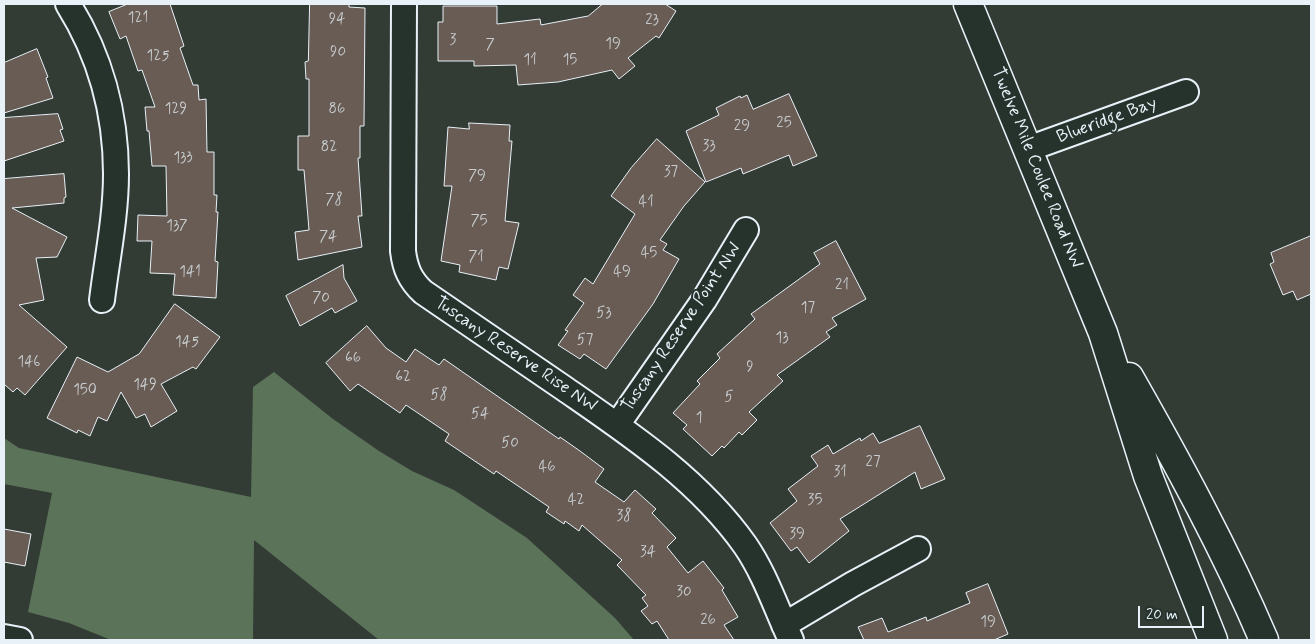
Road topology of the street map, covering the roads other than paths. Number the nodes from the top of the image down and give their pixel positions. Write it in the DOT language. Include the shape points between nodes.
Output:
graph roads {
  1 [pos="68,4"];
  2 [pos="404,4"];
  3 [pos="968,4"];
  4 [pos="1186,92"];
  5 [pos="1028,149"];
  6 [pos="746,230"];
  7 [pos="102,300"];
  8 [pos="1103,333"];
  9 [pos="617,425"];
  10 [pos="918,549"];
  11 [pos="1188,575"];
  12 [pos="787,633"];
  13 [pos="4,637"];
  14 [pos="20,640"];
  15 [pos="1201,640"];
  16 [pos="1213,640"];
  17 [pos="1264,640"];
  1 -- 7 [label="street" via="96,60 106,89 114,140 116,176"];
  2 -- 9 [label="street, Tuscany Reserve Rise NW" via="403,251 407,272 424,292"];
  3 -- 5 [label="street, Twelve Mile Coulee Road NW"];
  4 -- 5 [label="street, Blueridge Bay"];
  5 -- 8 [label="street, Twelve Mile Coulee Road NW"];
  6 -- 9 [label="street, Tuscany Reserve Point NW" via="704,300"];
  8 -- 11 [label="street, Twelve Mile Coulee Road NW" via="1148,476"];
  8 -- 17 [label="street, Twelve Mile Coulee Road NW" via="1179,464"];
  9 -- 12 [label="street, Tuscany Reserve Rise NW" via="688,481 729,524 761,571"];
  10 -- 12 [label="street" via="853,584"];
  11 -- 15 [label="street"];
  11 -- 16 [label="street, Twelve Mile Coulee Road NW"];
  13 -- 14 [label="street"];
}
